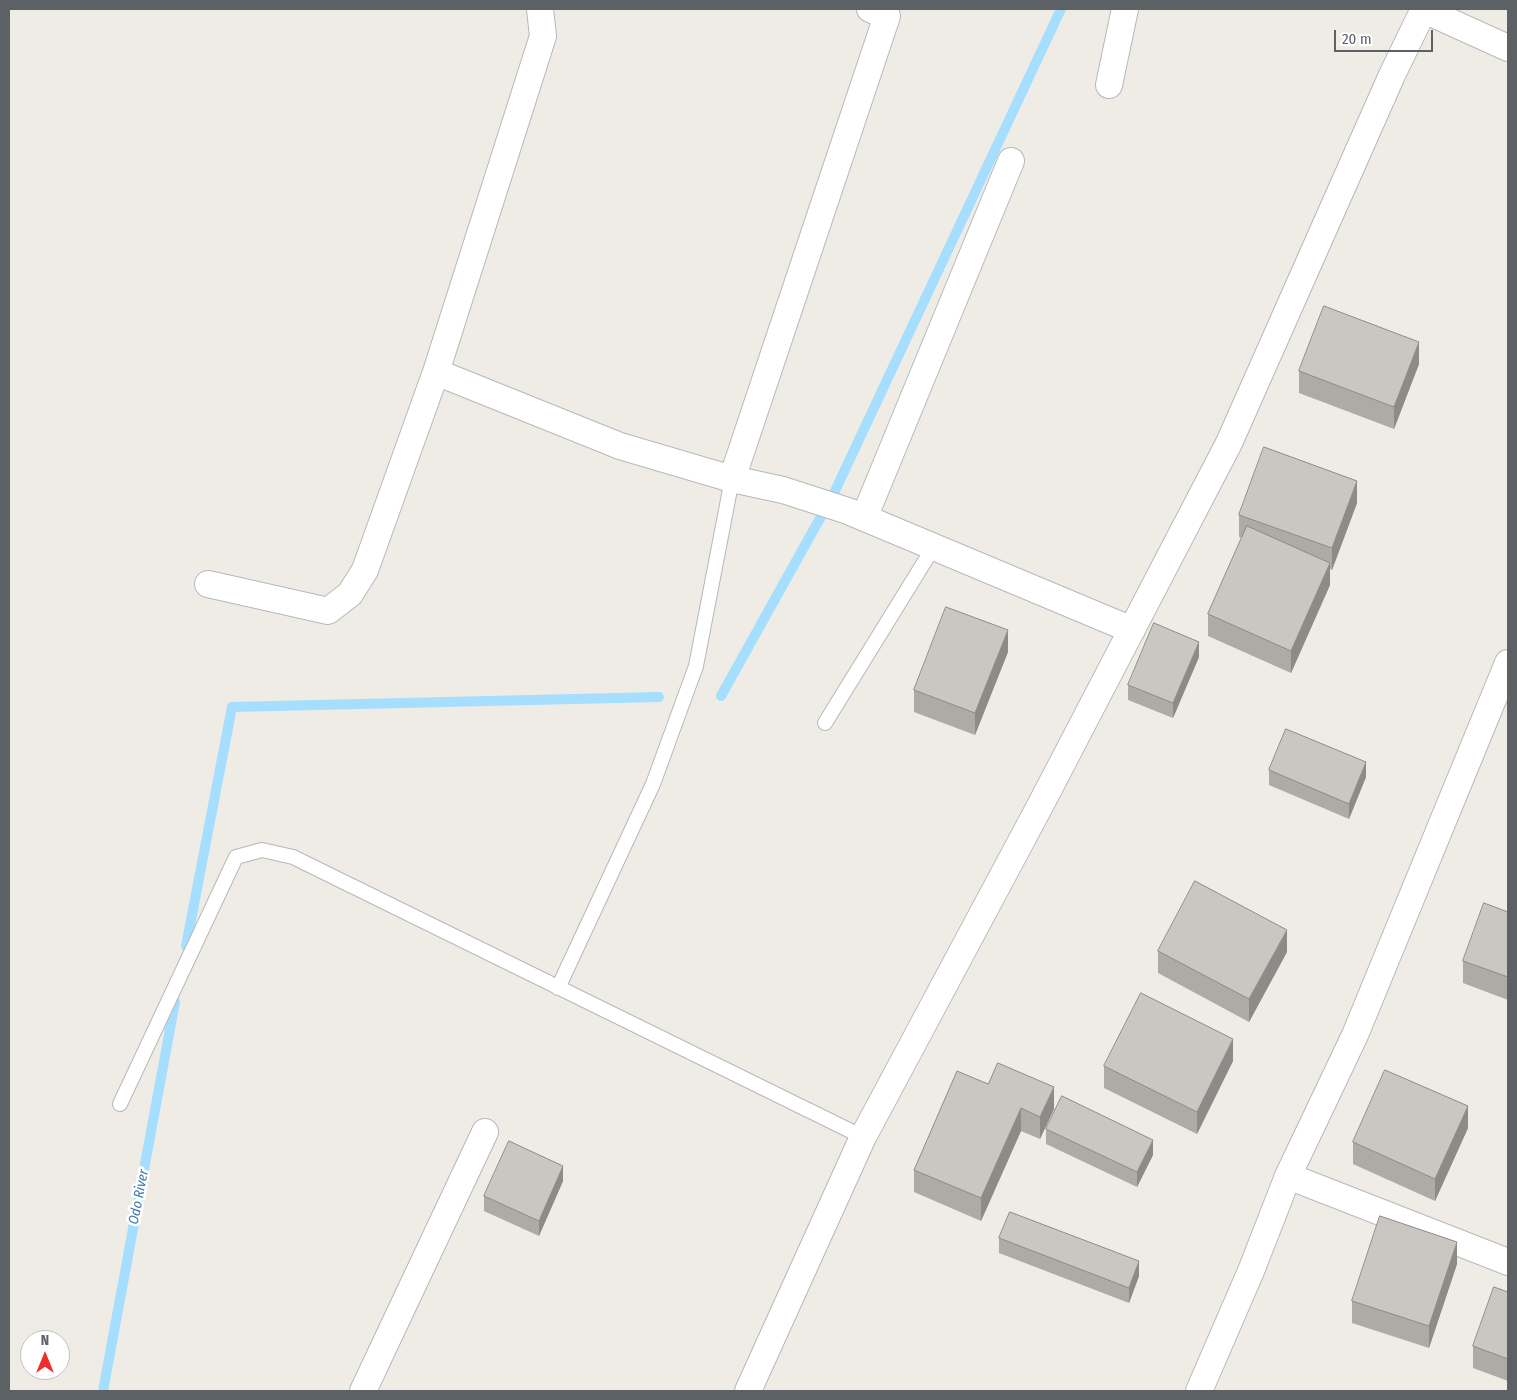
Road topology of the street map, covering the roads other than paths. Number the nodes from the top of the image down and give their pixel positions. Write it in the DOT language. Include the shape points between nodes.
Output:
graph roads {
  1 [pos="540,9"];
  2 [pos="1126,9"];
  3 [pos="1424,9"];
  4 [pos="882,11"];
  5 [pos="1508,48"];
  6 [pos="1109,84"];
  7 [pos="1011,161"];
  8 [pos="436,372"];
  9 [pos="732,479"];
  10 [pos="856,515"];
  11 [pos="933,548"];
  12 [pos="208,584"];
  13 [pos="1132,630"];
  14 [pos="1508,663"];
  15 [pos="825,723"];
  16 [pos="558,988"];
  17 [pos="120,1104"];
  18 [pos="485,1132"];
  19 [pos="863,1137"];
  20 [pos="1288,1176"];
  21 [pos="1508,1262"];
  22 [pos="363,1391"];
  23 [pos="748,1391"];
  24 [pos="1199,1391"];
  1 -- 8 [label="street" via="543,36"];
  2 -- 6 [label="street"];
  3 -- 5 [label="street"];
  3 -- 13 [label="street" via="1229,443"];
  4 -- 9 [label="street"];
  7 -- 10 [label="street"];
  8 -- 9 [label="street" via="620,446"];
  8 -- 12 [label="street" via="364,570 350,594 328,611"];
  9 -- 10 [label="street" via="783,490"];
  9 -- 16 [label="lane" via="696,666 653,784"];
  10 -- 11 [label="street"];
  11 -- 13 [label="street"];
  11 -- 15 [label="lane"];
  13 -- 19 [label="street"];
  14 -- 20 [label="street" via="1355,1035"];
  16 -- 17 [label="lane" via="293,857 262,850 244,854 236,857"];
  16 -- 19 [label="lane"];
  18 -- 22 [label="street"];
  19 -- 23 [label="street"];
  20 -- 21 [label="street"];
  20 -- 24 [label="street"];
}
